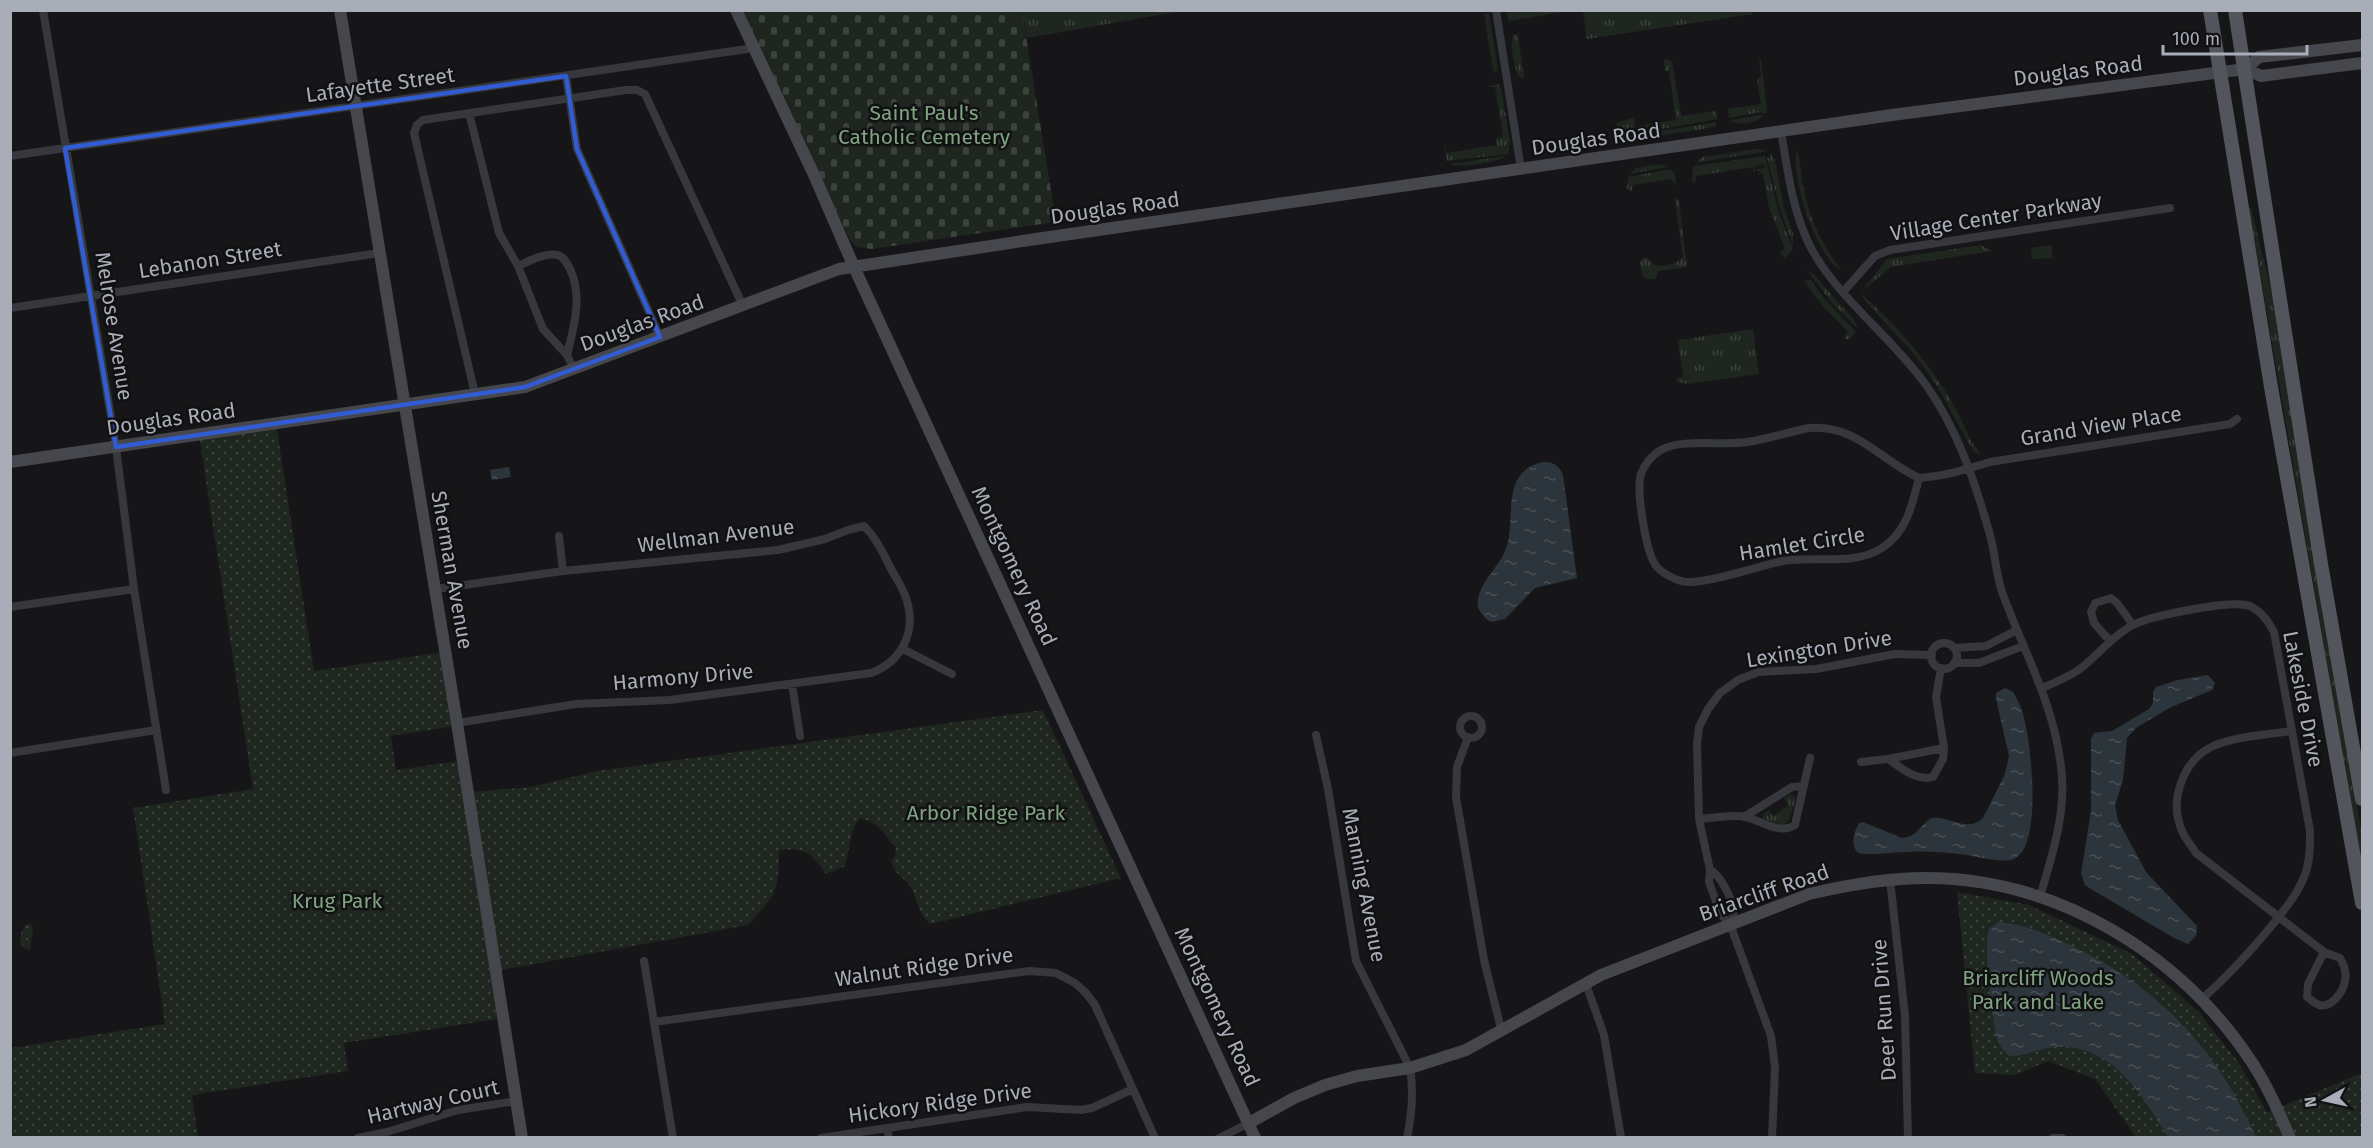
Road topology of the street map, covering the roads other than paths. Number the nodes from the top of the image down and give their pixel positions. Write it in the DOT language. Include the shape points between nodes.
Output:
graph roads {
  1 [pos="43,10"];
  2 [pos="340,10"];
  3 [pos="736,10"];
  4 [pos="1496,10"];
  5 [pos="2210,10"];
  6 [pos="2235,10"];
  7 [pos="2362,45"];
  8 [pos="754,48"];
  9 [pos="2362,63"];
  10 [pos="2244,69"];
  11 [pos="2220,72"];
  12 [pos="566,76"];
  13 [pos="569,99"];
  14 [pos="355,107"];
  15 [pos="469,113"];
  16 [pos="1781,132"];
  17 [pos="65,148"];
  18 [pos="10,156"];
  19 [pos="1521,170"];
  20 [pos="2170,208"];
  21 [pos="379,253"];
  22 [pos="518,266"];
  23 [pos="854,267"];
  24 [pos="1843,292"];
  25 [pos="91,296"];
  26 [pos="744,306"];
  27 [pos="10,308"];
  28 [pos="660,337"];
  29 [pos="567,355"];
  30 [pos="574,369"];
  31 [pos="475,394"];
  32 [pos="404,404"];
  33 [pos="2237,418"];
  34 [pos="116,447"];
  35 [pos="10,462"];
  36 [pos="1970,470"];
  37 [pos="1919,478"];
  38 [pos="559,536"];
  39 [pos="563,571"];
  40 [pos="134,589"];
  41 [pos="435,589"];
  42 [pos="10,607"];
  43 [pos="2133,625"];
  44 [pos="2017,630"];
  45 [pos="2110,641"];
  46 [pos="2023,646"];
  47 [pos="1954,648"];
  48 [pos="903,649"];
  49 [pos="1932,655"];
  50 [pos="1954,663"];
  51 [pos="1941,668"];
  52 [pos="952,674"];
  53 [pos="792,684"];
  54 [pos="2043,688"];
  55 [pos="458,723"];
  56 [pos="156,730"];
  57 [pos="2291,731"];
  58 [pos="1316,735"];
  59 [pos="800,736"];
  60 [pos="1468,737"];
  61 [pos="1944,748"];
  62 [pos="10,753"];
  63 [pos="1810,758"];
  64 [pos="1888,759"];
  65 [pos="1861,762"];
  66 [pos="1804,786"];
  67 [pos="166,790"];
  68 [pos="2362,799"];
  69 [pos="1744,817"];
  70 [pos="1699,819"];
  71 [pos="1710,870"];
  72 [pos="1890,879"];
  73 [pos="2040,897"];
  74 [pos="2362,903"];
  75 [pos="2278,918"];
  76 [pos="1731,924"];
  77 [pos="2324,952"];
  78 [pos="644,961"];
  79 [pos="1586,984"];
  80 [pos="2202,999"];
  81 [pos="654,1022"];
  82 [pos="1501,1029"];
  83 [pos="1410,1068"];
  84 [pos="1132,1089"];
  85 [pos="516,1101"];
  86 [pos="1249,1123"];
  87 [pos="888,1133"];
  88 [pos="358,1137"];
  89 [pos="522,1137"];
  90 [pos="673,1137"];
  91 [pos="821,1137"];
  92 [pos="1155,1137"];
  93 [pos="1219,1137"];
  94 [pos="1256,1137"];
  95 [pos="1407,1137"];
  96 [pos="1621,1137"];
  97 [pos="1772,1137"];
  98 [pos="1908,1137"];
  99 [pos="2053,1137"];
  100 [pos="2062,1137"];
  101 [pos="2290,1137"];
  1 -- 17 [label="street, Melrose Avenue"];
  2 -- 14 [label="street, Sherman Avenue"];
  3 -- 8 [label="street, Montgomery Road"];
  4 -- 19 [label="street"];
  5 -- 11 [label="main road"];
  6 -- 10 [label="main road"];
  7 -- 10 [label="street, Douglas Road" via="2259,57"];
  8 -- 12 [label="street, Lafayette Street"];
  8 -- 23 [label="street, Montgomery Road"];
  9 -- 10 [label="street, Douglas Road" via="2261,76"];
  10 -- 11 [label="street, Douglas Road"];
  10 -- 68 [label="main road"];
  11 -- 16 [label="street, Douglas Road"];
  11 -- 74 [label="main road"];
  12 -- 13 [label="street"];
  12 -- 14 [label="street, Lafayette Street"];
  13 -- 15 [label="street"];
  13 -- 26 [label="street" via="626,90 645,94"];
  13 -- 28 [label="street" via="582,163"];
  14 -- 17 [label="street, Lafayette Street"];
  14 -- 21 [label="street, Sherman Avenue"];
  15 -- 22 [label="street" via="495,223"];
  15 -- 31 [label="street" via="423,120 414,133"];
  16 -- 19 [label="street, Douglas Road"];
  16 -- 24 [label="street" via="1795,210 1811,247"];
  17 -- 18 [label="street, Lafayette Street"];
  17 -- 25 [label="street, Melrose Avenue"];
  19 -- 23 [label="street, Douglas Road"];
  20 -- 24 [label="street, Village Center Parkway" via="1890,250 1875,256"];
  21 -- 25 [label="street, Lebanon Street"];
  21 -- 32 [label="street, Sherman Avenue"];
  22 -- 29 [label="street" via="543,330"];
  22 -- 29 [label="street" via="549,255 560,255 566,261 577,302"];
  23 -- 26 [label="street, Douglas Road"];
  23 -- 86 [label="street, Montgomery Road"];
  24 -- 36 [label="street" via="1925,384 1948,419"];
  25 -- 27 [label="street, Lebanon Street"];
  25 -- 34 [label="street, Melrose Avenue"];
  26 -- 28 [label="street, Douglas Road"];
  28 -- 30 [label="street, Douglas Road"];
  29 -- 30 [label="street"];
  30 -- 31 [label="street, Douglas Road" via="525,387"];
  31 -- 32 [label="street, Douglas Road"];
  32 -- 34 [label="street, Douglas Road"];
  32 -- 41 [label="street, Sherman Avenue"];
  33 -- 36 [label="street, Grand View Place" via="2230,424 1990,462"];
  34 -- 35 [label="street, Douglas Road"];
  34 -- 40 [label="street, Melrose Avenue"];
  36 -- 37 [label="street"];
  36 -- 44 [label="street" via="2001,589"];
  37 -- 37 [label="street, Hamlet Circle" via="1850,434 1817,428 1748,442 1678,445 1662,450 1646,465 1639,492 1648,548 1656,567 1684,582 1786,561 1843,560 1880,549 1898,535 1910,513"];
  38 -- 39 [label="street"];
  39 -- 41 [label="street, Wellman Avenue"];
  39 -- 48 [label="street, Wellman Avenue" via="778,550 864,526 875,537 906,598 910,621"];
  40 -- 42 [label="street"];
  40 -- 56 [label="street, Melrose Avenue"];
  41 -- 55 [label="street, Sherman Avenue"];
  43 -- 45 [label="street, Lakeside Drive"];
  43 -- 45 [label="street" via="2111,598 2095,603 2091,612 2094,622"];
  43 -- 57 [label="street, Lakeside Drive" via="2234,603 2265,615 2274,632"];
  44 -- 46 [label="street"];
  44 -- 47 [label="street, Lexington Drive" via="1986,646"];
  45 -- 54 [label="street, Lakeside Drive" via="2078,671"];
  46 -- 50 [label="street" via="1979,663"];
  46 -- 54 [label="street"];
  47 -- 49 [label="street, Lexington Drive" via="1940,644"];
  47 -- 50 [label="street"];
  48 -- 52 [label="street"];
  48 -- 53 [label="street, Harmony Drive" via="872,673"];
  49 -- 51 [label="street"];
  49 -- 70 [label="street, Lexington Drive" via="1895,654 1816,669 1758,672 1738,680 1720,693 1699,727"];
  50 -- 51 [label="street"];
  51 -- 61 [label="street" via="1936,697"];
  53 -- 55 [label="street, Harmony Drive" via="670,700 576,704"];
  53 -- 59 [label="street"];
  54 -- 73 [label="street" via="2057,733 2063,779 2058,831"];
  55 -- 85 [label="street, Sherman Avenue"];
  56 -- 62 [label="street"];
  56 -- 67 [label="street, Melrose Avenue"];
  57 -- 75 [label="street, Lakeside Drive" via="2310,831 2310,853 2304,877"];
  57 -- 75 [label="street" via="2230,741 2200,754 2187,768 2179,788 2177,810 2182,833 2196,853"];
  58 -- 83 [label="street, Manning Avenue" via="1356,961"];
  60 -- 82 [label="street" via="1457,767 1456,797 1484,960"];
  61 -- 64 [label="street"];
  61 -- 64 [label="street" via="1933,777 1925,779"];
  63 -- 66 [label="street"];
  64 -- 65 [label="street"];
  66 -- 69 [label="street" via="1792,787"];
  66 -- 69 [label="street" via="1791,828 1782,829"];
  69 -- 70 [label="street"];
  70 -- 71 [label="street, Lexington Drive"];
  71 -- 76 [label="street, Lexington Drive" via="1709,882 1721,915"];
  71 -- 76 [label="street, Lexington Drive" via="1721,880 1734,911"];
  72 -- 73 [label="street, Briarcliff Road" via="1963,880"];
  72 -- 76 [label="street, Briarcliff Road" via="1809,894"];
  72 -- 98 [label="street, Deer Run Drive" via="1905,1016"];
  73 -- 80 [label="street, Briarcliff Road" via="2092,918 2133,942"];
  75 -- 77 [label="street"];
  75 -- 80 [label="street, Lakeside Drive" via="2251,952"];
  76 -- 79 [label="street, Briarcliff Road"];
  76 -- 97 [label="street" via="1772,1036"];
  77 -- 77 [label="street" via="2308,984 2307,997 2319,1005 2329,1004 2345,982 2340,958"];
  78 -- 81 [label="street"];
  79 -- 82 [label="street, Briarcliff Road"];
  79 -- 96 [label="street" via="1604,1035"];
  80 -- 101 [label="street, Briarcliff Road" via="2254,1065"];
  81 -- 84 [label="street, Walnut Ridge Drive" via="1043,970 1066,977 1095,1005"];
  81 -- 90 [label="street"];
  82 -- 83 [label="street, Briarcliff Road" via="1466,1050"];
  83 -- 86 [label="street, Briarcliff Road" via="1325,1085"];
  83 -- 95 [label="street, Manning Avenue" via="1413,1107"];
  84 -- 87 [label="street, Hickory Ridge Drive" via="1081,1110 1027,1107"];
  84 -- 92 [label="street, Walnut Ridge Drive"];
  85 -- 88 [label="street, Hartway Court" via="459,1110"];
  85 -- 89 [label="street, Sherman Avenue"];
  86 -- 93 [label="street, Briarcliff Road"];
  86 -- 94 [label="street, Montgomery Road"];
  87 -- 91 [label="street, Hickory Ridge Drive"];
  99 -- 100 [label="street"];
}
